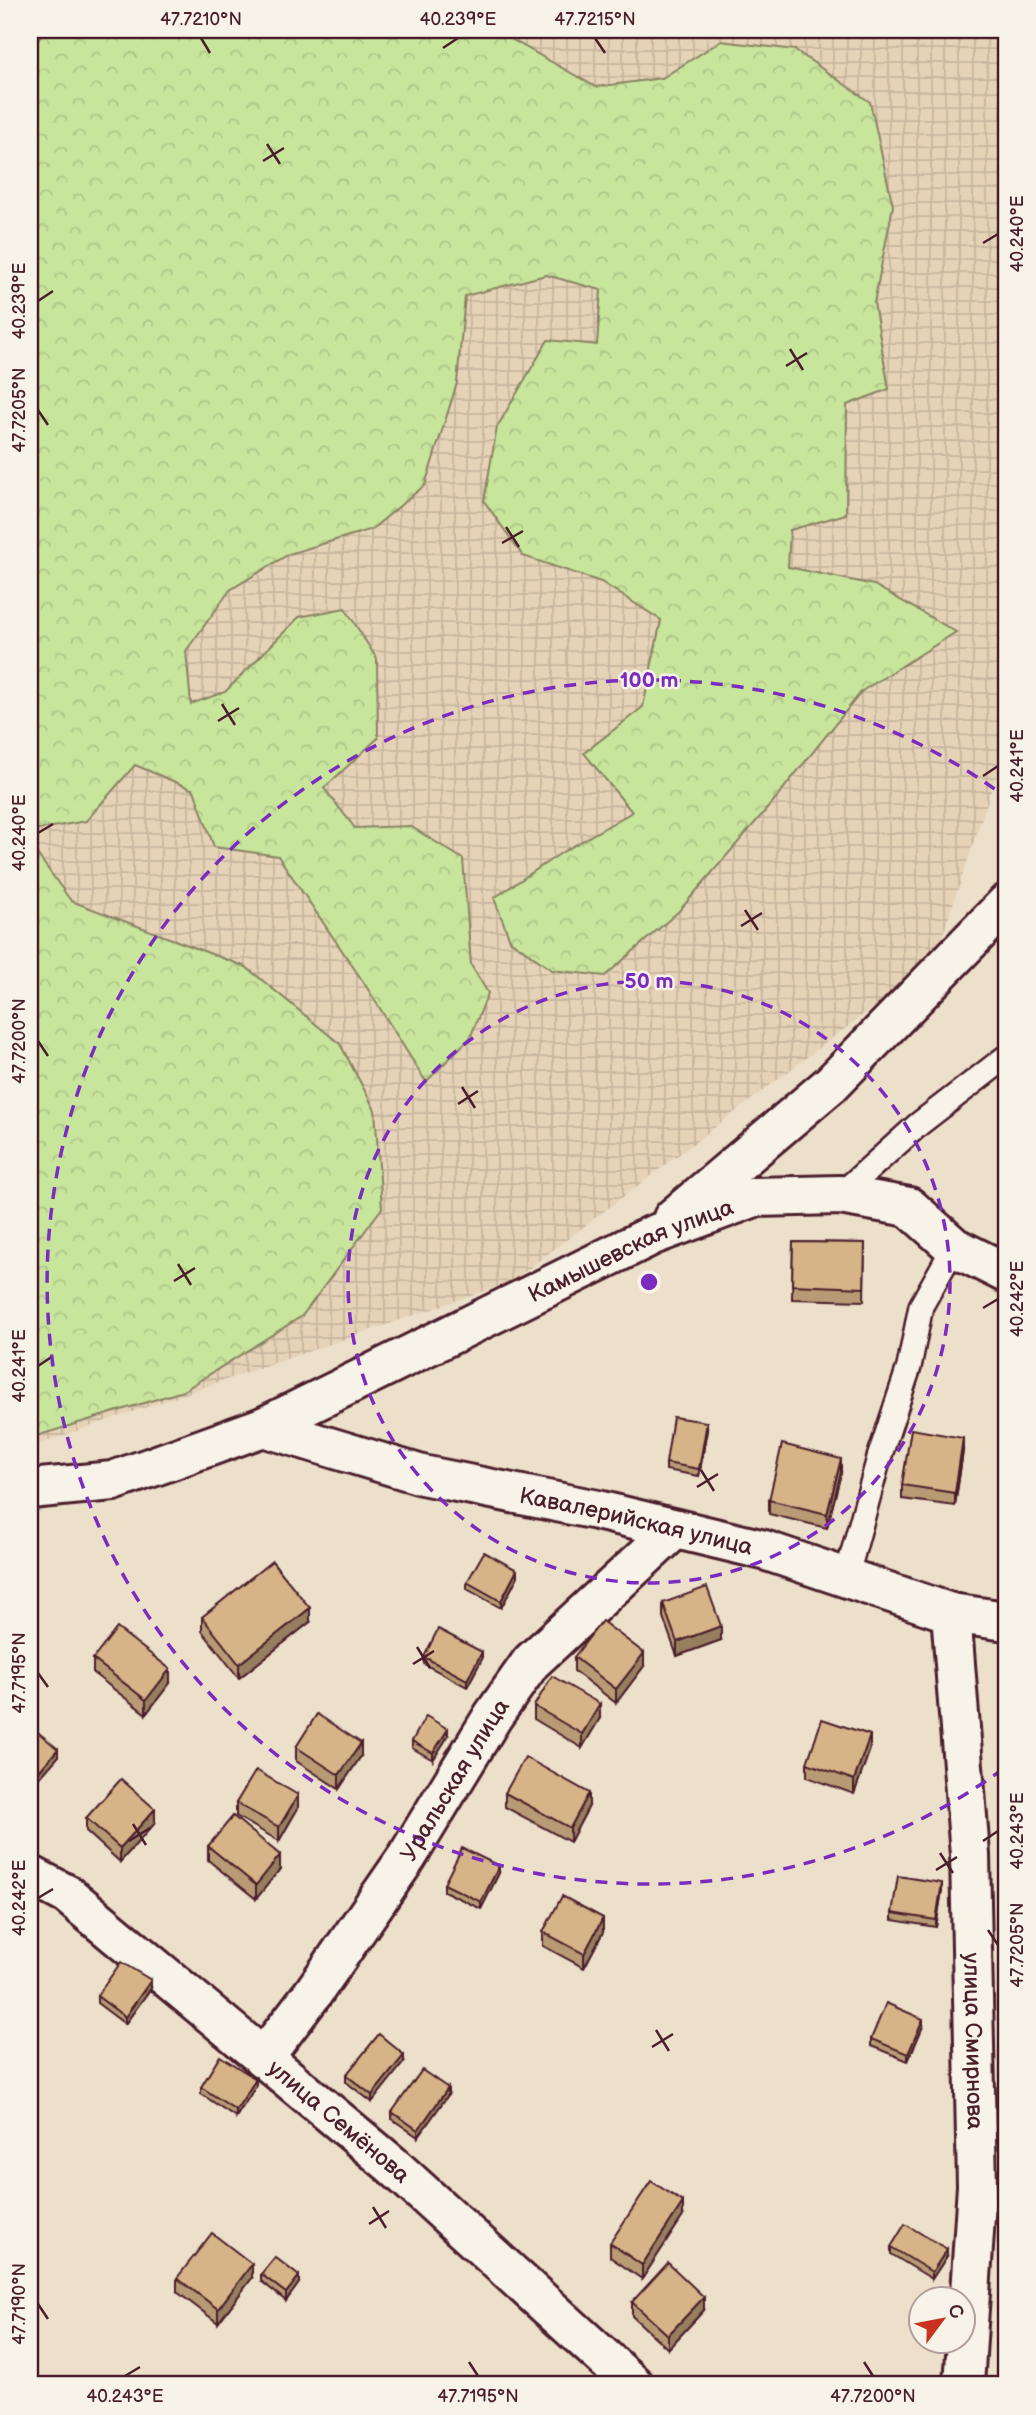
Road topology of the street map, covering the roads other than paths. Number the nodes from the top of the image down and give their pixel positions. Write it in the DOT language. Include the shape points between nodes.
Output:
graph roads {
  1 [pos="1006,904"];
  2 [pos="1006,1057"];
  3 [pos="840,1195"];
  4 [pos="653,1235"];
  5 [pos="954,1247"];
  6 [pos="1006,1273"];
  7 [pos="263,1427"];
  8 [pos="30,1489"];
  9 [pos="675,1529"];
  10 [pos="846,1578"];
  11 [pos="950,1613"];
  12 [pos="1006,1620"];
  13 [pos="30,1875"];
  14 [pos="263,2058"];
  15 [pos="634,2385"];
  16 [pos="964,2385"];
  1 -- 4 [label="street" via="831,1084"];
  2 -- 3 [label="lane" via="919,1124"];
  3 -- 4 [label="street, Камышевская улица" via="755,1197"];
  3 -- 5 [label="street, Камышевская улица" via="909,1208"];
  4 -- 7 [label="street, Камышевская улица"];
  5 -- 6 [label="street, Камышевская улица"];
  5 -- 10 [label="lane" via="921,1306 909,1367"];
  7 -- 8 [label="street, Камышевская улица" via="113,1481"];
  7 -- 9 [label="street, Кавалерийская улица" via="422,1475"];
  9 -- 10 [label="street, Кавалерийская улица" via="764,1550"];
  9 -- 14 [label="street, Уральская улица" via="531,1662 408,1857"];
  10 -- 11 [label="street, Кавалерийская улица"];
  11 -- 12 [label="street, Кавалерийская улица"];
  11 -- 16 [label="street, улица Смирнова" via="970,1854 977,2186"];
  13 -- 14 [label="street, улица Семёнова" via="68,1895"];
  14 -- 15 [label="street, улица Семёнова" via="392,2165"];
}
